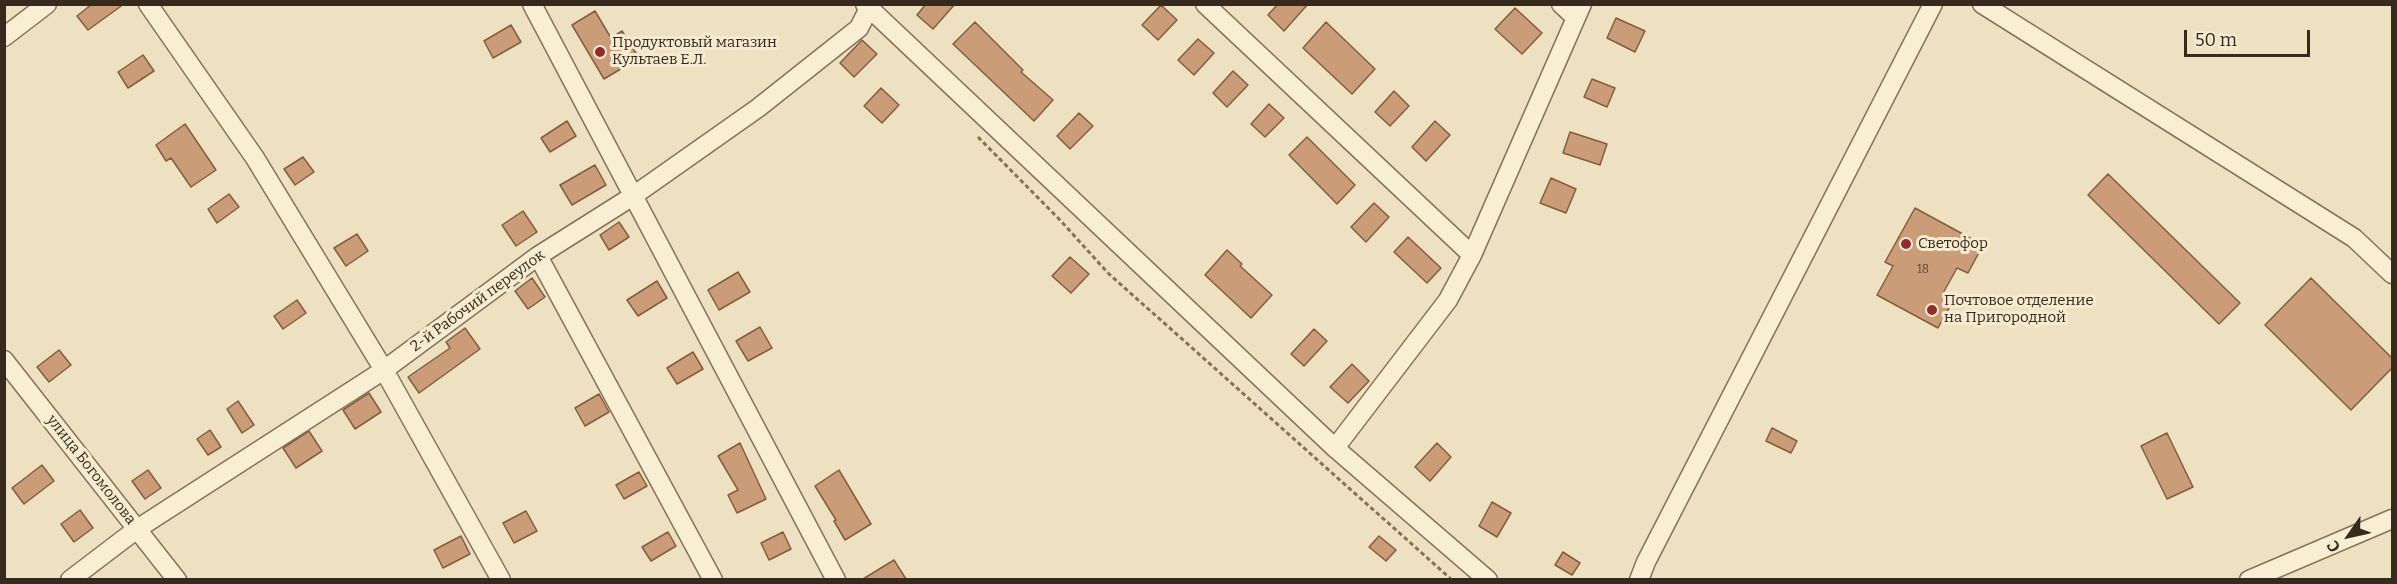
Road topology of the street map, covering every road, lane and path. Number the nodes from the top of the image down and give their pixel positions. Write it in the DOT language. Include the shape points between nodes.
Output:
graph roads {
  1 [pos="47,4"];
  2 [pos="148,4"];
  3 [pos="532,4"];
  4 [pos="1205,4"];
  5 [pos="1561,4"];
  6 [pos="1933,4"];
  7 [pos="1982,4"];
  8 [pos="868,6"];
  9 [pos="1579,11"];
  10 [pos="4,37"];
  11 [pos="977,136"];
  12 [pos="633,195"];
  13 [pos="1472,255"];
  14 [pos="538,256"];
  15 [pos="2392,274"];
  16 [pos="4,360"];
  17 [pos="384,370"];
  18 [pos="1335,448"];
  19 [pos="2392,519"];
  20 [pos="137,529"];
  21 [pos="70,579"];
  22 [pos="177,579"];
  23 [pos="501,579"];
  24 [pos="712,579"];
  25 [pos="836,579"];
  26 [pos="1452,579"];
  27 [pos="1488,579"];
  28 [pos="1639,579"];
  29 [pos="2249,579"];
  1 -- 10 [label="street"];
  2 -- 17 [label="street" via="255,158"];
  3 -- 12 [label="street"];
  4 -- 13 [label="street"];
  5 -- 9 [label="street"];
  6 -- 28 [label="street"];
  7 -- 15 [label="street" via="2355,238"];
  8 -- 12 [label="street, 2-й Рабочий переулок" via="859,28 758,108"];
  8 -- 18 [label="street"];
  9 -- 13 [label="street"];
  11 -- 26 [label="path" via="1108,273"];
  12 -- 14 [label="street, 2-й Рабочий переулок"];
  12 -- 25 [label="street"];
  13 -- 18 [label="street" via="1448,300"];
  14 -- 17 [label="street, 2-й Рабочий переулок"];
  14 -- 24 [label="street"];
  16 -- 20 [label="street, улица Богомолова"];
  17 -- 20 [label="street, 2-й Рабочий переулок"];
  17 -- 23 [label="street"];
  18 -- 27 [label="street"];
  19 -- 29 [label="street"];
  20 -- 21 [label="street, 2-й Рабочий переулок"];
  20 -- 22 [label="street, улица Богомолова"];
}
